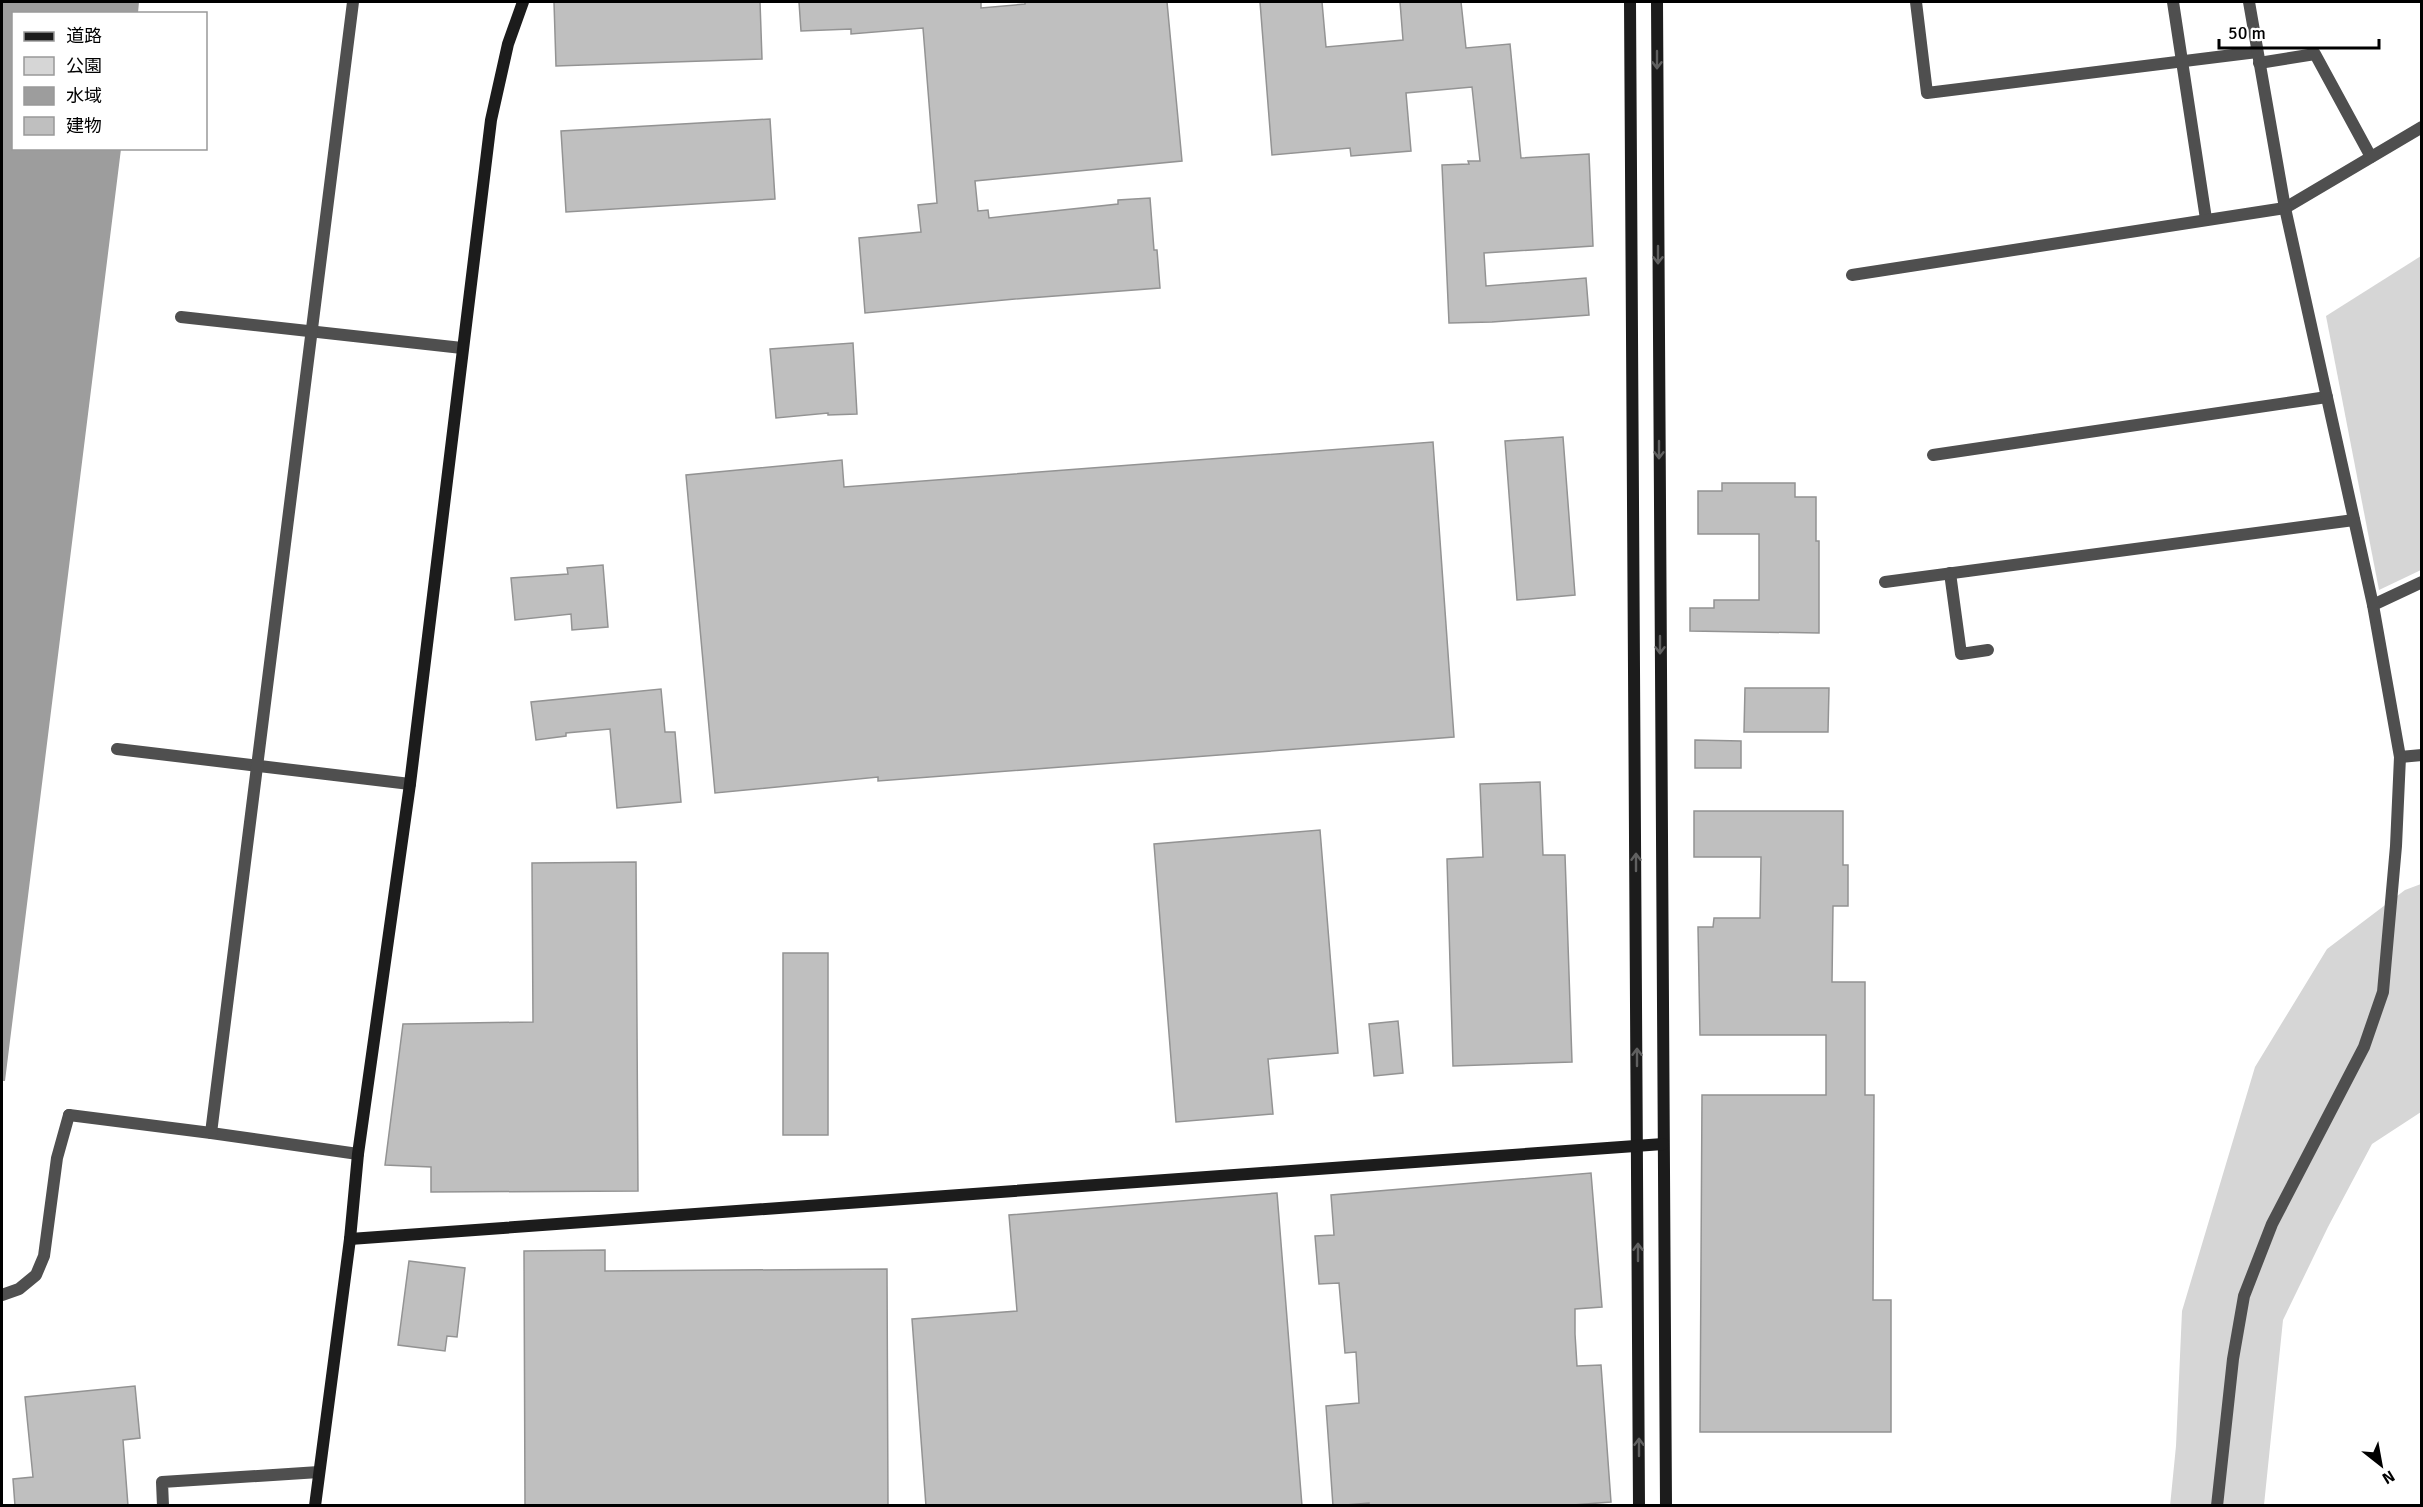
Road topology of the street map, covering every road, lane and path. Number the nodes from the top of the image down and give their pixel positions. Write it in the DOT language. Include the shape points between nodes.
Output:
graph roads {
  1 [pos="353,2"];
  2 [pos="523,2"];
  3 [pos="1630,2"];
  4 [pos="1657,2"];
  5 [pos="1916,2"];
  6 [pos="2173,2"];
  7 [pos="2249,2"];
  8 [pos="2258,58"];
  9 [pos="2182,63"];
  10 [pos="2421,127"];
  11 [pos="2371,157"];
  12 [pos="2285,208"];
  13 [pos="2206,219"];
  14 [pos="1852,275"];
  15 [pos="181,317"];
  16 [pos="312,332"];
  17 [pos="462,348"];
  18 [pos="2327,396"];
  19 [pos="1933,456"];
  20 [pos="2354,520"];
  21 [pos="1950,573"];
  22 [pos="1885,582"];
  23 [pos="2421,582"];
  24 [pos="2373,605"];
  25 [pos="1988,650"];
  26 [pos="117,750"];
  27 [pos="2421,755"];
  28 [pos="2400,757"];
  29 [pos="256,766"];
  30 [pos="410,784"];
  31 [pos="211,1132"];
  32 [pos="1638,1144"];
  33 [pos="1664,1144"];
  34 [pos="358,1154"];
  35 [pos="350,1239"];
  36 [pos="2,1294"];
  37 [pos="319,1473"];
  38 [pos="163,1506"];
  39 [pos="315,1506"];
  40 [pos="1639,1506"];
  41 [pos="1666,1506"];
  42 [pos="2217,1506"];
  1 -- 16 [label="street"];
  2 -- 17 [label="street" via="508,44 491,120"];
  32 -- 3 [label="street, one-way"];
  4 -- 33 [label="street, one-way"];
  5 -- 9 [label="street" via="1927,93"];
  6 -- 9 [label="street"];
  7 -- 8 [label="street"];
  8 -- 9 [label="street"];
  8 -- 11 [label="street" via="2315,54"];
  8 -- 12 [label="street"];
  9 -- 13 [label="street"];
  10 -- 11 [label="street"];
  11 -- 12 [label="street"];
  12 -- 13 [label="street"];
  12 -- 18 [label="street"];
  13 -- 14 [label="street"];
  15 -- 16 [label="street"];
  16 -- 17 [label="street"];
  16 -- 29 [label="street"];
  17 -- 30 [label="street"];
  18 -- 19 [label="street"];
  18 -- 20 [label="street"];
  20 -- 21 [label="street"];
  20 -- 24 [label="street"];
  21 -- 22 [label="street"];
  21 -- 25 [label="street" via="1961,654"];
  23 -- 24 [label="street"];
  24 -- 28 [label="street"];
  26 -- 29 [label="street"];
  27 -- 28 [label="street"];
  28 -- 42 [label="street" via="2384,992 2364,1047 2272,1224 2244,1296"];
  29 -- 30 [label="street"];
  29 -- 31 [label="street"];
  30 -- 34 [label="street"];
  31 -- 34 [label="street"];
  31 -- 36 [label="street" via="69,1115 57,1158 44,1256 36,1275 19,1288"];
  32 -- 33 [label="street"];
  32 -- 35 [label="street"];
  40 -- 32 [label="street, one-way"];
  33 -- 41 [label="street"];
  34 -- 35 [label="street"];
  35 -- 37 [label="street"];
  37 -- 38 [label="street" via="162,1482"];
  37 -- 39 [label="street"];
}
